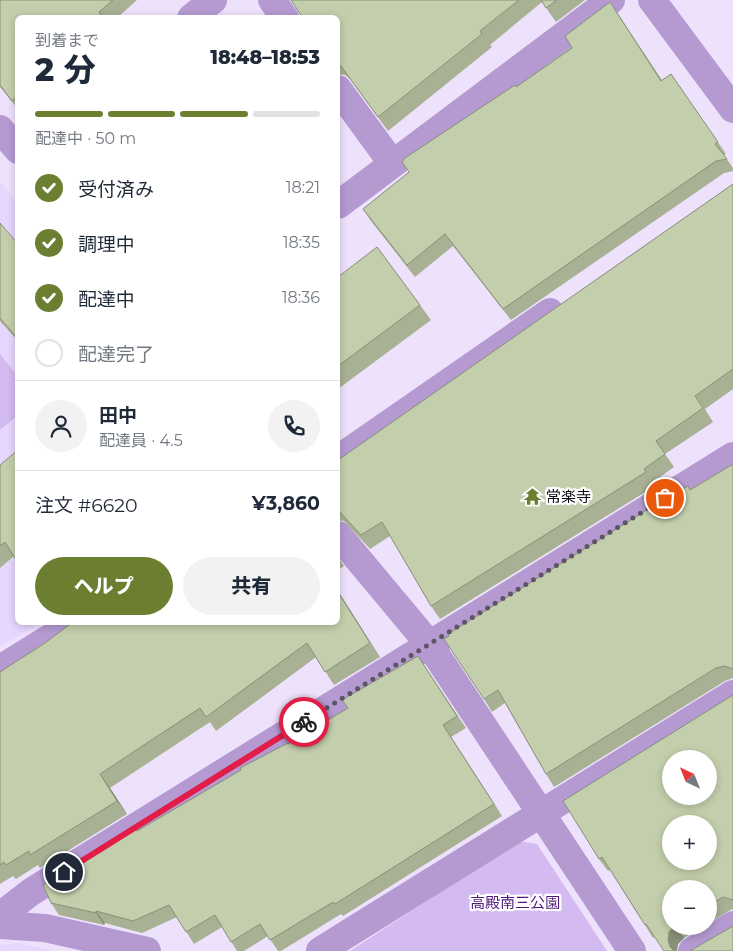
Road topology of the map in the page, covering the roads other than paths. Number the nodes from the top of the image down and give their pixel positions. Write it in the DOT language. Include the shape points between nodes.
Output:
graph roads {
  1 [pos="213,0"];
  2 [pos="272,0"];
  3 [pos="611,0"];
  4 [pos="652,0"];
  5 [pos="195,15"];
  6 [pos="283,15"];
  7 [pos="340,92"];
  8 [pos="733,109"];
  9 [pos="0,129"];
  10 [pos="15,146"];
  11 [pos="392,163"];
  12 [pos="340,203"];
  13 [pos="572,298"];
  14 [pos="733,456"];
  15 [pos="340,457"];
  16 [pos="340,537"];
  17 [pos="71,625"];
  18 [pos="429,644"];
  19 [pos="0,669"];
  20 [pos="733,694"];
  21 [pos="542,812"];
  22 [pos="0,916"];
  23 [pos="0,925"];
  24 [pos="733,925"];
  25 [pos="147,951"];
  26 [pos="320,951"];
  27 [pos="632,951"];
  28 [pos="692,951"];
  1 -- 5 [label="street"];
  2 -- 6 [label="street"];
  3 -- 11 [label="street"];
  4 -- 8 [label="street"];
  7 -- 11 [label="street"];
  9 -- 10 [label="street"];
  11 -- 12 [label="street"];
  13 -- 15 [label="street"];
  14 -- 18 [label="street"];
  16 -- 18 [label="street"];
  17 -- 19 [label="street"];
  18 -- 21 [label="street"];
  18 -- 22 [label="street" via="31,892"];
  20 -- 21 [label="street"];
  21 -- 26 [label="street"];
  21 -- 27 [label="street"];
  23 -- 25 [label="street" via="45,928"];
  24 -- 28 [label="street"];
}
